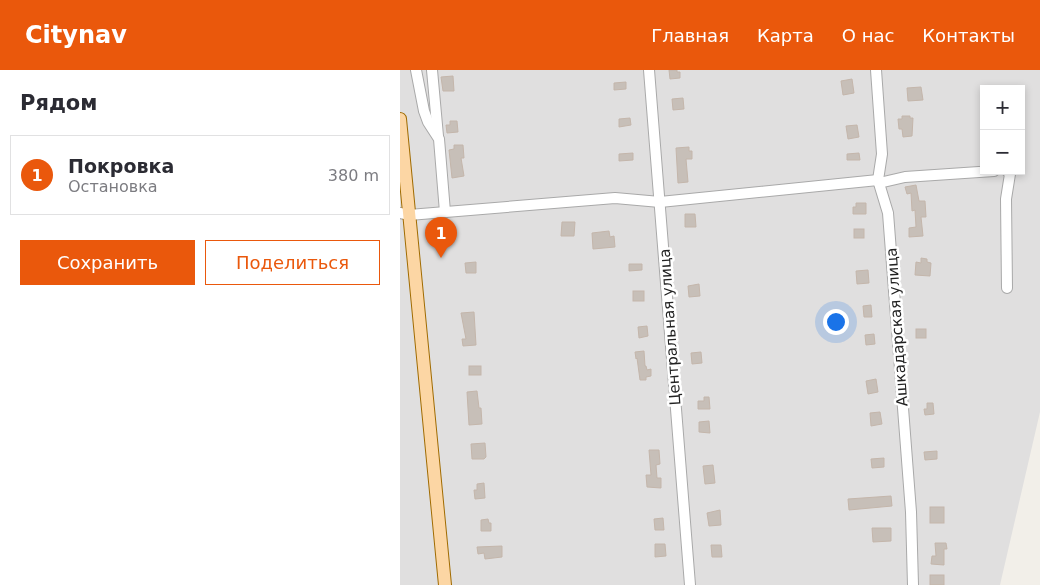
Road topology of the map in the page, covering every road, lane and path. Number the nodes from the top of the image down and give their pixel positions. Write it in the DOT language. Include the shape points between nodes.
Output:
graph roads {
  1 [pos="416,70"];
  2 [pos="432,70"];
  3 [pos="649,70"];
  4 [pos="876,70"];
  5 [pos="400,119"];
  6 [pos="439,139"];
  7 [pos="980,172"];
  8 [pos="1010,175"];
  9 [pos="878,182"];
  10 [pos="660,202"];
  11 [pos="445,212"];
  12 [pos="404,214"];
  13 [pos="1007,288"];
  14 [pos="445,585"];
  15 [pos="690,585"];
  16 [pos="913,585"];
  1 -- 6 [label="street" via="424,111"];
  2 -- 6 [label="street"];
  3 -- 10 [label="street, Центральная улица"];
  4 -- 9 [label="street, Ашкадарская улица" via="882,154"];
  5 -- 12 [label="main road"];
  6 -- 11 [label="street"];
  7 -- 9 [label="street"];
  8 -- 13 [label="street" via="1006,199"];
  9 -- 10 [label="street"];
  9 -- 16 [label="street, Ашкадарская улица" via="888,213 911,512"];
  10 -- 11 [label="street" via="615,198"];
  10 -- 15 [label="street, Центральная улица"];
  11 -- 12 [label="street"];
  12 -- 14 [label="main road"];
}
